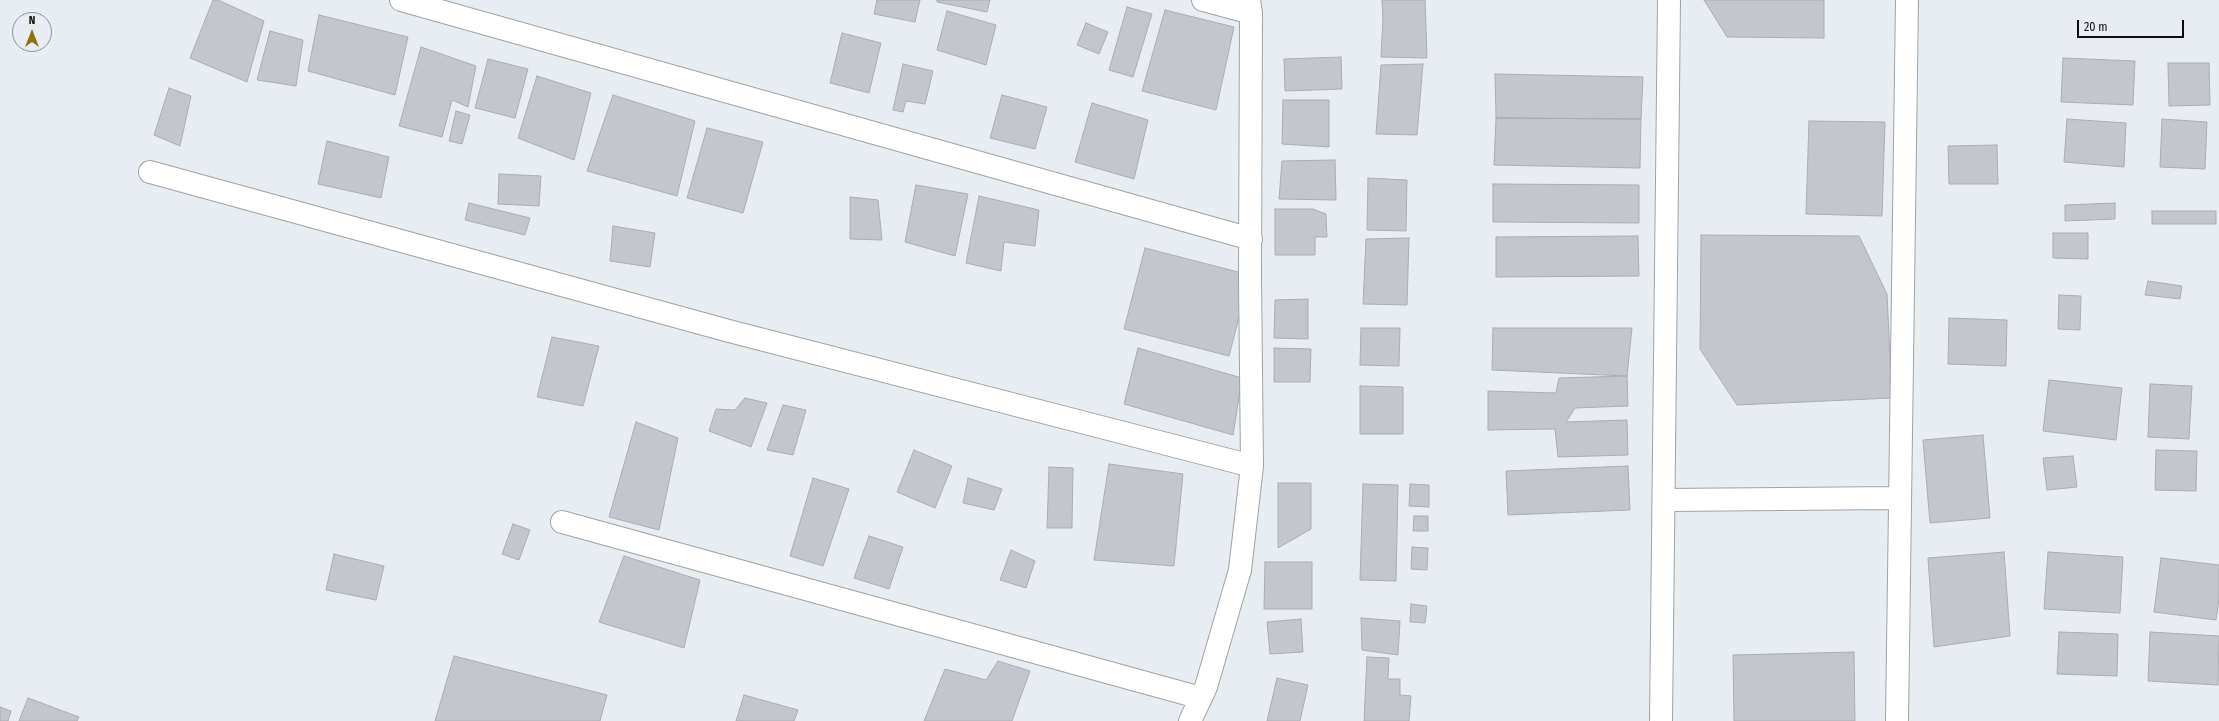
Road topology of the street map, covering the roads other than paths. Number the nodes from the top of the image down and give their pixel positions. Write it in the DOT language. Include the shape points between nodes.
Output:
graph roads {
  1 [pos="401,0"];
  2 [pos="1203,0"];
  3 [pos="1670,0"];
  4 [pos="1907,0"];
  5 [pos="1250,6"];
  6 [pos="150,172"];
  7 [pos="1251,239"];
  8 [pos="1252,466"];
  9 [pos="1900,498"];
  10 [pos="1664,500"];
  11 [pos="562,522"];
  12 [pos="1201,698"];
  13 [pos="1190,721"];
  14 [pos="1661,721"];
  15 [pos="1897,721"];
  1 -- 7 [label="street"];
  2 -- 5 [label="street"];
  3 -- 10 [label="street"];
  4 -- 9 [label="street"];
  5 -- 7 [label="street"];
  6 -- 8 [label="street" via="729,331"];
  7 -- 8 [label="street"];
  8 -- 12 [label="street" via="1240,570"];
  9 -- 10 [label="street"];
  9 -- 15 [label="street"];
  10 -- 14 [label="street"];
  11 -- 12 [label="street"];
  12 -- 13 [label="street"];
}
